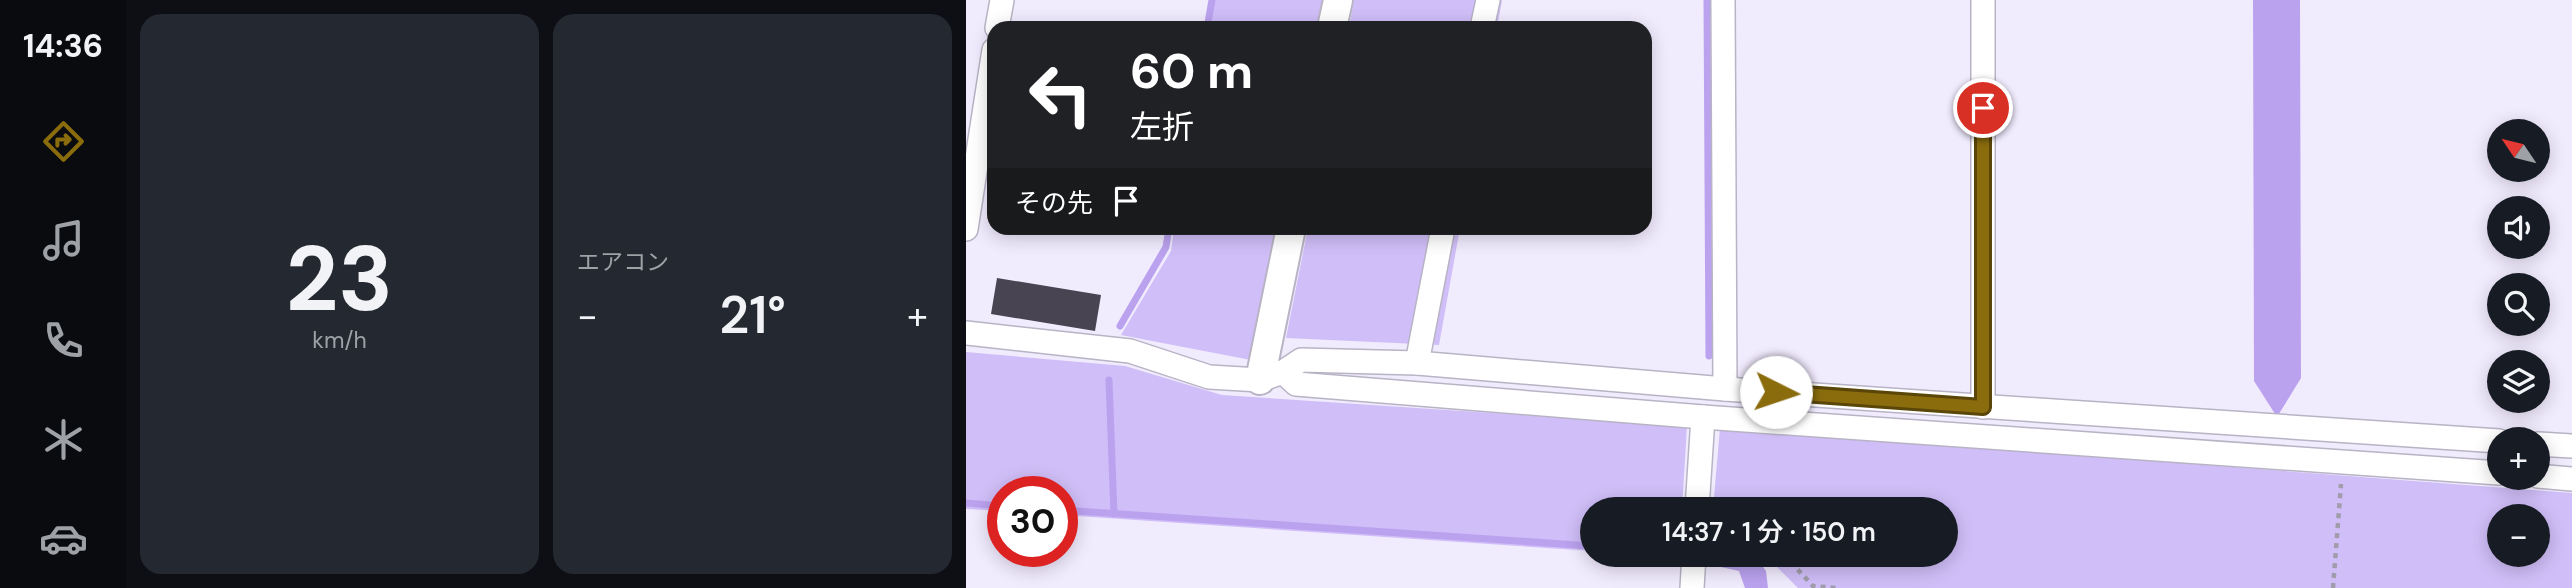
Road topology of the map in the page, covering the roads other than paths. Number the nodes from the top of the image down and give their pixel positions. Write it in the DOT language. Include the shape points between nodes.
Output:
graph roads {
  1 [pos="1002,0"];
  2 [pos="1338,0"];
  3 [pos="1488,0"];
  4 [pos="1723,0"];
  5 [pos="1983,0"];
  6 [pos="999,21"];
  7 [pos="1334,21"];
  8 [pos="1484,21"];
  9 [pos="987,95"];
  10 [pos="966,229"];
  11 [pos="1290,235"];
  12 [pos="1442,235"];
  13 [pos="966,333"];
  14 [pos="1417,363"];
  15 [pos="1271,376"];
  16 [pos="1725,389"];
  17 [pos="1983,407"];
  18 [pos="1703,417"];
  19 [pos="2487,440"];
  20 [pos="2550,445"];
  21 [pos="2572,446"];
  22 [pos="2487,473"];
  23 [pos="2550,477"];
  24 [pos="2572,479"];
  25 [pos="1698,497"];
  26 [pos="1693,567"];
  27 [pos="1692,588"];
  1 -- 6 [label="street"];
  2 -- 7 [label="street"];
  3 -- 8 [label="street"];
  4 -- 16 [label="street"];
  5 -- 17 [label="street"];
  9 -- 10 [label="street"];
  11 -- 15 [label="street"];
  12 -- 14 [label="street"];
  13 -- 15 [label="street" via="1130,351 1209,377"];
  14 -- 15 [label="street" via="1301,360"];
  14 -- 16 [label="street"];
  15 -- 18 [label="street" via="1296,384"];
  16 -- 17 [label="street"];
  17 -- 19 [label="street"];
  18 -- 22 [label="street"];
  18 -- 25 [label="street"];
  20 -- 21 [label="street"];
  23 -- 24 [label="street"];
  26 -- 27 [label="street"];
}
